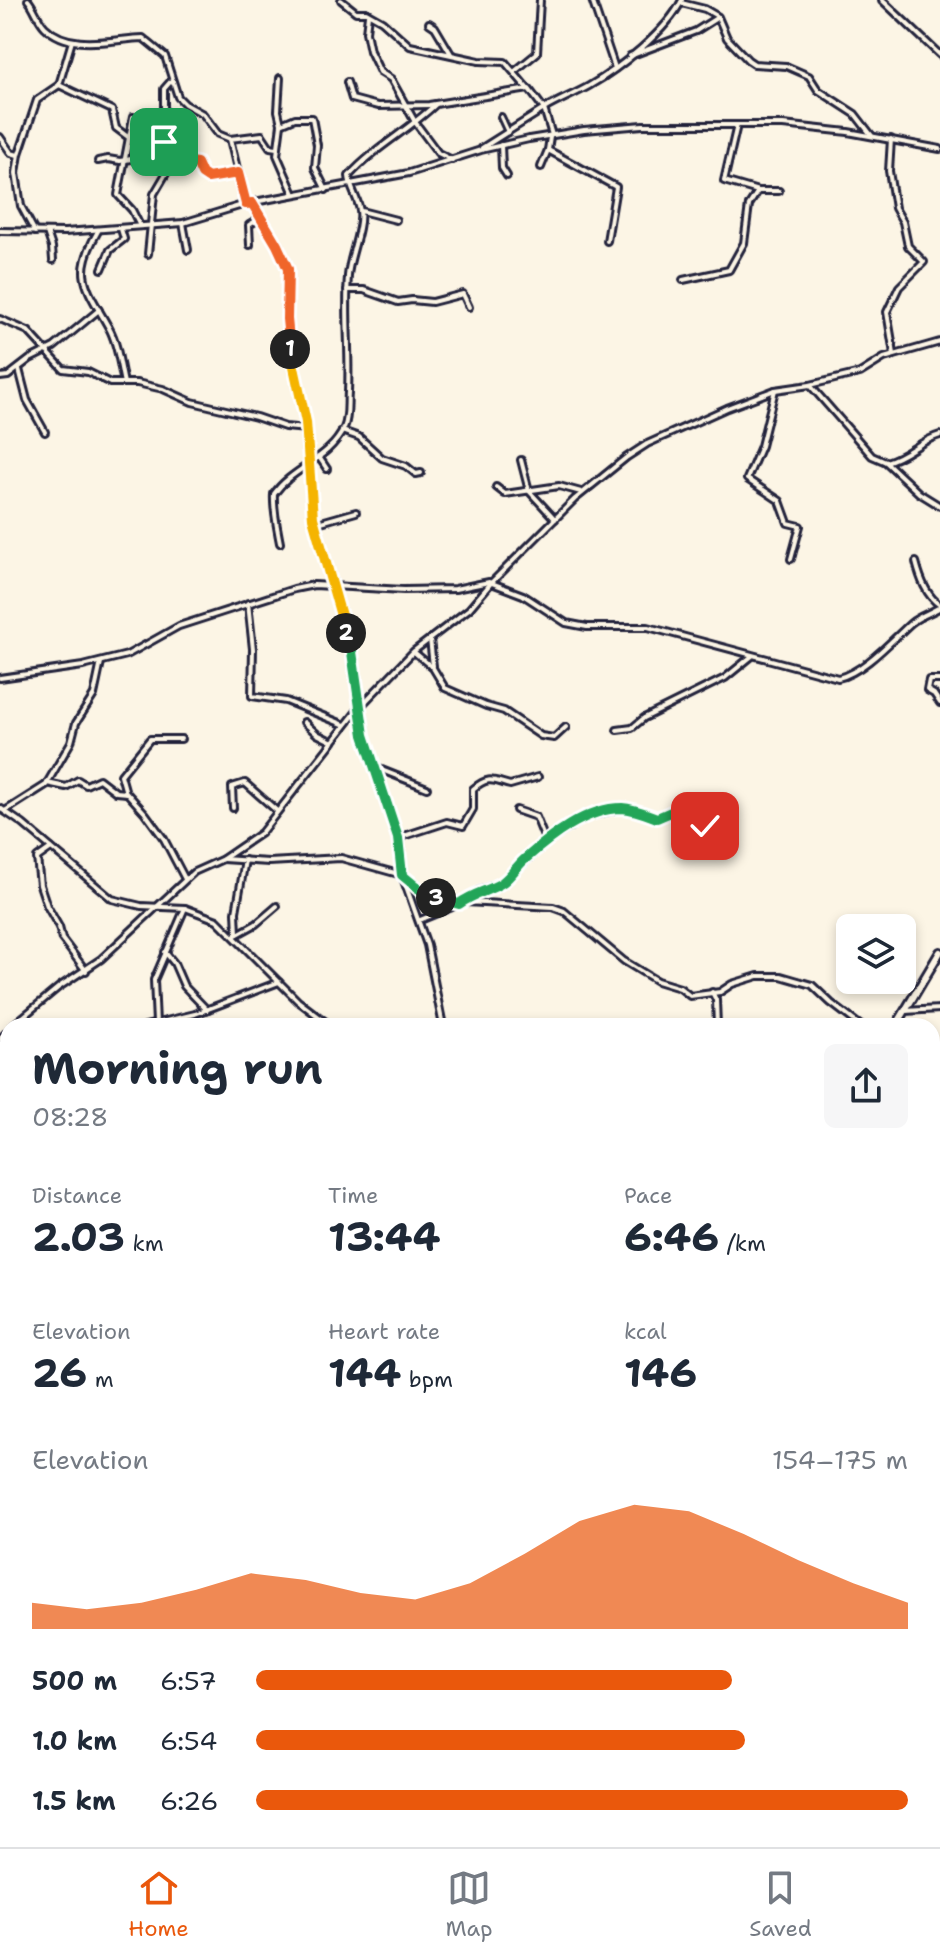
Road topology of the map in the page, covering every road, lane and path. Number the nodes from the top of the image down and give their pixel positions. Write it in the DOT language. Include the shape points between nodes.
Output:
graph roads {
  1 [pos="28,0"];
  2 [pos="341,0"];
  3 [pos="540,0"];
  4 [pos="592,0"];
  5 [pos="882,0"];
  6 [pos="681,1"];
  7 [pos="369,14"];
  8 [pos="717,16"];
  9 [pos="429,23"];
  10 [pos="72,41"];
  11 [pos="452,55"];
  12 [pos="940,55"];
  13 [pos="630,56"];
  14 [pos="615,68"];
  15 [pos="514,71"];
  16 [pos="280,78"];
  17 [pos="171,81"];
  18 [pos="347,82"];
  19 [pos="59,85"];
  20 [pos="529,89"];
  21 [pos="404,104"];
  22 [pos="436,104"];
  23 [pos="544,109"];
  24 [pos="133,117"];
  25 [pos="501,117"];
  26 [pos="415,122"];
  27 [pos="281,124"];
  28 [pos="737,125"];
  29 [pos="508,132"];
  30 [pos="145,133"];
  31 [pos="551,135"];
  32 [pos="872,136"];
  33 [pos="0,137"];
  34 [pos="128,137"];
  35 [pos="230,139"];
  36 [pos="891,139"];
  37 [pos="164,142"];
  38 [pos="501,145"];
  39 [pos="277,148"];
  40 [pos="940,149"];
  41 [pos="548,150"];
  42 [pos="477,151"];
  43 [pos="18,155"];
  44 [pos="126,160"];
  45 [pos="174,160"];
  46 [pos="452,160"];
  47 [pos="98,161"];
  48 [pos="541,167"];
  49 [pos="238,173"];
  50 [pos="507,176"];
  51 [pos="350,186"];
  52 [pos="326,190"];
  53 [pos="758,191"];
  54 [pos="779,191"];
  55 [pos="294,194"];
  56 [pos="249,204"];
  57 [pos="361,211"];
  58 [pos="261,218"];
  59 [pos="396,220"];
  60 [pos="183,223"];
  61 [pos="151,225"];
  62 [pos="140,226"];
  63 [pos="121,229"];
  64 [pos="0,231"];
  65 [pos="98,231"];
  66 [pos="35,232"];
  67 [pos="47,232"];
  68 [pos="607,241"];
  69 [pos="250,245"];
  70 [pos="188,250"];
  71 [pos="148,254"];
  72 [pos="53,260"];
  73 [pos="102,269"];
  74 [pos="683,280"];
  75 [pos="347,290"];
  76 [pos="469,307"];
  77 [pos="99,310"];
  78 [pos="0,319"];
  79 [pos="940,342"];
  80 [pos="45,352"];
  81 [pos="894,354"];
  82 [pos="19,368"];
  83 [pos="0,377"];
  84 [pos="124,383"];
  85 [pos="810,385"];
  86 [pos="775,390"];
  87 [pos="307,429"];
  88 [pos="342,431"];
  89 [pos="45,432"];
  90 [pos="940,435"];
  91 [pos="319,457"];
  92 [pos="521,460"];
  93 [pos="886,462"];
  94 [pos="309,466"];
  95 [pos="327,469"];
  96 [pos="421,473"];
  97 [pos="496,487"];
  98 [pos="529,491"];
  99 [pos="582,493"];
  100 [pos="940,506"];
  101 [pos="356,512"];
  102 [pos="555,519"];
  103 [pos="314,524"];
  104 [pos="280,543"];
  105 [pos="791,559"];
  106 [pos="916,562"];
  107 [pos="491,583"];
  108 [pos="333,585"];
  109 [pos="248,603"];
  110 [pos="940,606"];
  111 [pos="430,637"];
  112 [pos="414,651"];
  113 [pos="752,656"];
  114 [pos="101,662"];
  115 [pos="433,668"];
  116 [pos="0,678"];
  117 [pos="940,680"];
  118 [pos="940,703"];
  119 [pos="360,707"];
  120 [pos="304,722"];
  121 [pos="345,725"];
  122 [pos="566,727"];
  123 [pos="617,730"];
  124 [pos="181,739"];
  125 [pos="333,742"];
  126 [pos="374,767"];
  127 [pos="538,777"];
  128 [pos="47,783"];
  129 [pos="427,788"];
  130 [pos="126,793"];
  131 [pos="233,808"];
  132 [pos="2,810"];
  133 [pos="516,810"];
  134 [pos="277,811"];
  135 [pos="705,826"];
  136 [pos="398,838"];
  137 [pos="546,842"];
  138 [pos="51,848"];
  139 [pos="223,859"];
  140 [pos="245,860"];
  141 [pos="402,875"];
  142 [pos="185,879"];
  143 [pos="459,904"];
  144 [pos="277,906"];
  145 [pos="157,907"];
  146 [pos="185,908"];
  147 [pos="420,920"];
  148 [pos="236,935"];
  149 [pos="165,952"];
  150 [pos="940,952"];
  151 [pos="86,971"];
  152 [pos="279,982"];
  153 [pos="712,992"];
  154 [pos="720,992"];
  155 [pos="716,1000"];
  156 [pos="940,1009"];
  157 [pos="207,1010"];
  158 [pos="905,1011"];
  159 [pos="22,1018"];
  160 [pos="156,1018"];
  161 [pos="180,1018"];
  162 [pos="320,1018"];
  163 [pos="441,1018"];
  164 [pos="717,1018"];
  165 [pos="851,1018"];
  166 [pos="901,1018"];
  1 -- 10 [label="street" via="47,29"];
  2 -- 7 [label="street" via="356,12"];
  3 -- 15 [label="street" via="538,51"];
  4 -- 14 [label="street"];
  5 -- 12 [label="street"];
  6 -- 8 [label="street"];
  6 -- 13 [label="street"];
  7 -- 11 [label="street" via="410,46"];
  7 -- 21 [label="street" via="365,29 370,51"];
  8 -- 13 [label="street" via="696,31"];
  8 -- 32 [label="street" via="727,38 751,63 786,66 809,76 818,90 855,114"];
  9 -- 11 [label="street"];
  10 -- 17 [label="street" via="143,38 163,53"];
  10 -- 19 [label="street"];
  11 -- 15 [label="street" via="505,62"];
  13 -- 14 [label="street"];
  14 -- 23 [label="street"];
  15 -- 20 [label="street"];
  16 -- 27 [label="street"];
  17 -- 35 [label="street" via="185,104"];
  17 -- 37 [label="street" via="164,89"];
  18 -- 21 [label="street" via="352,99 378,106"];
  19 -- 34 [label="street" via="112,110 116,128"];
  19 -- 43 [label="street" via="37,100"];
  20 -- 22 [label="street"];
  20 -- 23 [label="street"];
  21 -- 22 [label="street"];
  21 -- 26 [label="street"];
  22 -- 26 [label="street"];
  23 -- 29 [label="street"];
  23 -- 31 [label="street"];
  24 -- 34 [label="street"];
  25 -- 29 [label="street"];
  26 -- 46 [label="street" via="438,153"];
  26 -- 51 [label="street" via="351,174"];
  27 -- 39 [label="street"];
  27 -- 52 [label="street" via="312,118 315,168"];
  28 -- 31 [label="street" via="643,125"];
  28 -- 32 [label="street"];
  28 -- 53 [label="street" via="724,181"];
  29 -- 42 [label="street"];
  30 -- 37 [label="street"];
  31 -- 38 [label="street"];
  31 -- 41 [label="street"];
  32 -- 36 [label="street"];
  33 -- 43 [label="street"];
  34 -- 44 [label="street"];
  35 -- 39 [label="street" via="262,135"];
  35 -- 49 [label="street"];
  36 -- 40 [label="street"];
  36 -- 81 [label="street" via="895,208 908,246 924,262 899,287 887,312"];
  37 -- 45 [label="street" via="176,152"];
  38 -- 42 [label="street"];
  38 -- 50 [label="street"];
  39 -- 55 [label="street"];
  41 -- 48 [label="street"];
  41 -- 68 [label="street" via="615,186"];
  42 -- 46 [label="street"];
  43 -- 66 [label="street" via="21,206"];
  44 -- 45 [label="street"];
  44 -- 47 [label="street"];
  44 -- 62 [label="street" via="118,195"];
  45 -- 49 [label="street" via="197,163 211,179"];
  45 -- 61 [label="street" via="154,194"];
  46 -- 51 [label="street"];
  49 -- 56 [label="street"];
  51 -- 52 [label="street"];
  51 -- 57 [label="street"];
  52 -- 55 [label="street"];
  53 -- 54 [label="street"];
  53 -- 74 [label="street" via="749,205 744,243 729,270"];
  55 -- 56 [label="street"];
  56 -- 58 [label="street"];
  56 -- 60 [label="street"];
  57 -- 59 [label="street"];
  57 -- 75 [label="street"];
  58 -- 69 [label="street" via="249,225"];
  58 -- 87 [label="street" via="288,269 290,349"];
  60 -- 61 [label="street"];
  60 -- 70 [label="street"];
  61 -- 62 [label="street"];
  61 -- 71 [label="street"];
  62 -- 63 [label="street"];
  63 -- 65 [label="street"];
  63 -- 73 [label="street" via="124,239 110,250"];
  64 -- 66 [label="street"];
  65 -- 67 [label="street"];
  65 -- 77 [label="street" via="83,274"];
  66 -- 67 [label="street"];
  67 -- 72 [label="street"];
  75 -- 76 [label="street" via="398,302 432,302 463,294"];
  75 -- 88 [label="street" via="350,361"];
  77 -- 80 [label="street"];
  77 -- 84 [label="street"];
  78 -- 80 [label="street" via="28,331"];
  79 -- 81 [label="street"];
  80 -- 82 [label="street"];
  80 -- 84 [label="street" via="63,369"];
  81 -- 85 [label="street" via="860,373"];
  82 -- 83 [label="street"];
  82 -- 89 [label="street" via="27,400"];
  84 -- 87 [label="street"];
  85 -- 86 [label="street"];
  85 -- 93 [label="street" via="872,456"];
  86 -- 99 [label="street" via="647,444"];
  86 -- 105 [label="street" via="747,479 780,501 788,523 800,526"];
  87 -- 94 [label="street"];
  88 -- 91 [label="street"];
  88 -- 96 [label="street" via="362,439 382,458"];
  90 -- 93 [label="street"];
  91 -- 94 [label="street"];
  91 -- 95 [label="street"];
  92 -- 98 [label="street"];
  93 -- 100 [label="street"];
  94 -- 103 [label="street"];
  94 -- 104 [label="street" via="290,476 274,494"];
  97 -- 98 [label="street" via="503,493"];
  98 -- 99 [label="street" via="559,486"];
  98 -- 102 [label="street"];
  99 -- 102 [label="street"];
  101 -- 103 [label="street"];
  102 -- 107 [label="street"];
  103 -- 108 [label="street"];
  106 -- 110 [label="street" via="925,588"];
  107 -- 108 [label="street" via="404,590"];
  107 -- 111 [label="street" via="469,609"];
  107 -- 113 [label="street" via="523,595 566,623 648,627"];
  108 -- 109 [label="street" via="294,589"];
  108 -- 119 [label="street" via="351,645"];
  109 -- 114 [label="street" via="179,626 132,653"];
  109 -- 121 [label="street" via="252,696 286,701"];
  110 -- 113 [label="street" via="844,677"];
  111 -- 112 [label="street"];
  111 -- 115 [label="street"];
  112 -- 115 [label="street"];
  112 -- 119 [label="street"];
  113 -- 123 [label="street" via="725,678 636,726"];
  114 -- 116 [label="street"];
  114 -- 128 [label="street" via="94,695"];
  115 -- 122 [label="street" via="445,688 504,711 541,736 554,738"];
  117 -- 118 [label="street" via="929,680 927,690"];
  119 -- 121 [label="street"];
  119 -- 126 [label="street"];
  120 -- 125 [label="street"];
  121 -- 125 [label="street"];
  124 -- 130 [label="street" via="150,739 121,775"];
  125 -- 134 [label="street"];
  126 -- 129 [label="street"];
  126 -- 136 [label="street"];
  127 -- 136 [label="street" via="510,785 498,779 484,782 473,789 473,809 463,826 447,822"];
  128 -- 130 [label="street" via="67,787 78,780 86,785 99,779"];
  128 -- 132 [label="street"];
  130 -- 142 [label="street" via="155,826"];
  131 -- 134 [label="street" via="232,787 245,783"];
  132 -- 138 [label="street"];
  133 -- 137 [label="street" via="536,817"];
  134 -- 139 [label="street" via="261,833"];
  135 -- 137 [label="street" via="671,812 657,818 610,809"];
  136 -- 141 [label="street"];
  137 -- 143 [label="street" via="501,883"];
  138 -- 145 [label="street" via="112,899"];
  138 -- 151 [label="street" via="37,858 41,891 62,939"];
  139 -- 140 [label="street"];
  139 -- 142 [label="street"];
  140 -- 141 [label="street" via="341,858"];
  140 -- 148 [label="street"];
  141 -- 143 [label="street" via="426,894"];
  141 -- 147 [label="street"];
  142 -- 145 [label="street"];
  143 -- 147 [label="street"];
  143 -- 153 [label="street" via="553,907 657,981 690,996"];
  144 -- 148 [label="street"];
  145 -- 146 [label="street"];
  145 -- 151 [label="street"];
  146 -- 148 [label="street" via="217,920"];
  146 -- 149 [label="street"];
  147 -- 163 [label="street"];
  148 -- 152 [label="street"];
  149 -- 157 [label="street" via="184,986"];
  149 -- 160 [label="street" via="154,980"];
  150 -- 158 [label="main road"];
  151 -- 159 [label="street"];
  152 -- 157 [label="street"];
  152 -- 162 [label="street"];
  153 -- 154 [label="street"];
  153 -- 155 [label="street"];
  154 -- 155 [label="street"];
  154 -- 165 [label="street" via="758,976 781,976 807,982"];
  155 -- 164 [label="street"];
  156 -- 158 [label="street"];
  157 -- 161 [label="street"];
  158 -- 166 [label="main road"];
}
